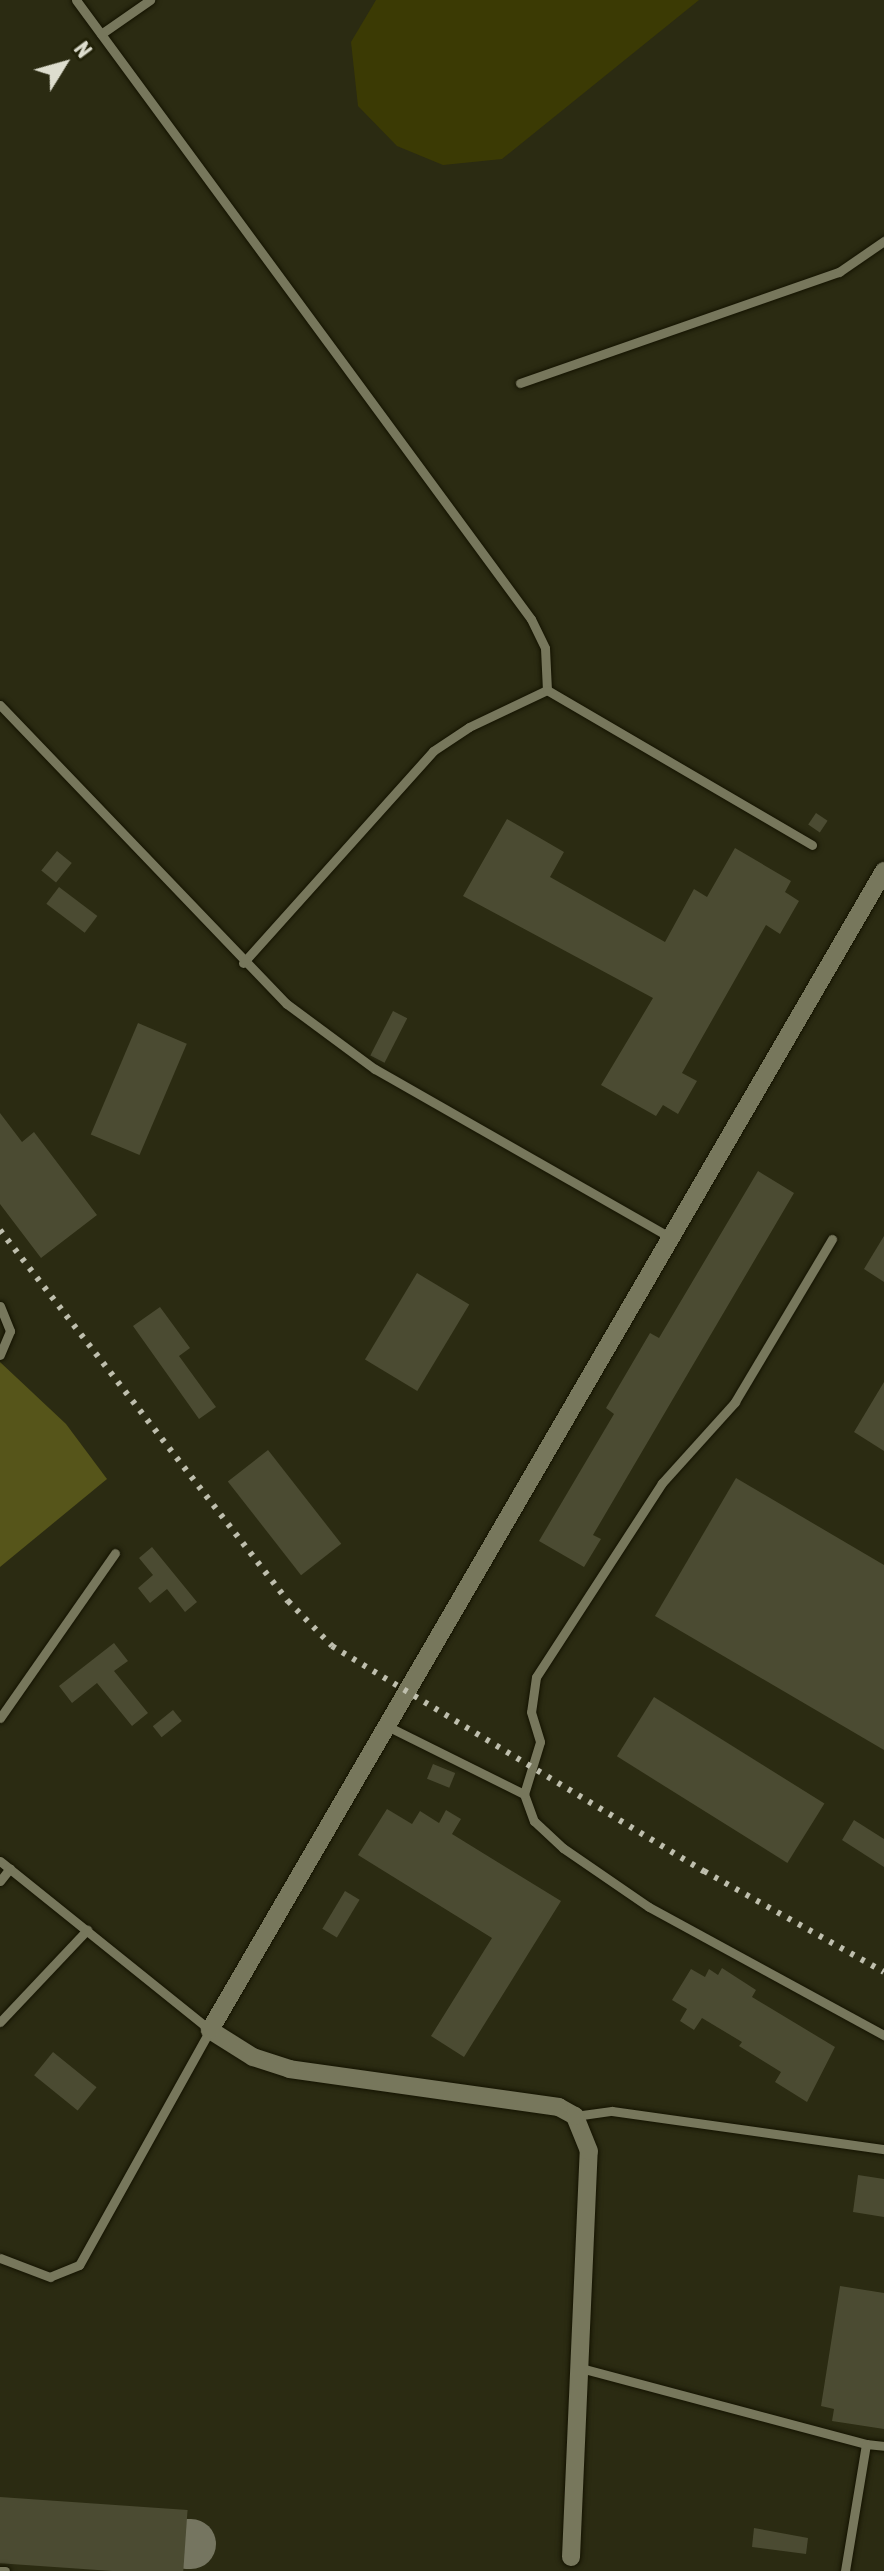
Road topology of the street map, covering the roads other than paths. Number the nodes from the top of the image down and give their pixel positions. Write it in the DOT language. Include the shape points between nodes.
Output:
graph roads {
  1 [pos="76,0"];
  2 [pos="150,0"];
  3 [pos="101,34"];
  4 [pos="884,241"];
  5 [pos="520,383"];
  6 [pos="547,690"];
  7 [pos="0,705"];
  8 [pos="812,845"];
  9 [pos="884,871"];
  10 [pos="243,963"];
  11 [pos="673,1239"];
  12 [pos="832,1239"];
  13 [pos="0,1306"];
  14 [pos="0,1355"];
  15 [pos="115,1553"];
  16 [pos="0,1718"];
  17 [pos="385,1725"];
  18 [pos="524,1794"];
  19 [pos="0,1861"];
  20 [pos="10,1868"];
  21 [pos="0,1881"];
  22 [pos="87,1930"];
  23 [pos="0,2022"];
  24 [pos="210,2030"];
  25 [pos="884,2035"];
  26 [pos="575,2116"];
  27 [pos="884,2149"];
  28 [pos="0,2258"];
  29 [pos="577,2367"];
  30 [pos="866,2444"];
  31 [pos="884,2446"];
  32 [pos="570,2564"];
  33 [pos="845,2571"];
  1 -- 3 [label="lane"];
  2 -- 3 [label="lane"];
  3 -- 6 [label="lane" via="531,619 545,648"];
  4 -- 5 [label="lane" via="839,272"];
  6 -- 8 [label="lane"];
  6 -- 10 [label="lane" via="469,727 433,751"];
  7 -- 10 [label="lane"];
  9 -- 11 [label="street"];
  10 -- 11 [label="lane" via="287,1004 375,1069"];
  11 -- 17 [label="street"];
  12 -- 18 [label="lane" via="735,1402 662,1483 536,1677 531,1712 540,1742"];
  13 -- 14 [label="lane" via="10,1331"];
  15 -- 16 [label="lane"];
  17 -- 18 [label="lane"];
  17 -- 24 [label="street"];
  18 -- 25 [label="lane" via="534,1821 563,1848 649,1907"];
  19 -- 20 [label="lane"];
  20 -- 21 [label="lane"];
  20 -- 22 [label="lane"];
  22 -- 23 [label="lane"];
  22 -- 24 [label="lane"];
  24 -- 26 [label="street" via="253,2057 290,2069 559,2107"];
  24 -- 28 [label="lane" via="79,2265 50,2277"];
  26 -- 27 [label="lane" via="612,2111"];
  26 -- 29 [label="street" via="589,2151"];
  29 -- 30 [label="lane"];
  29 -- 32 [label="street"];
  30 -- 31 [label="lane"];
  30 -- 33 [label="lane"];
}
